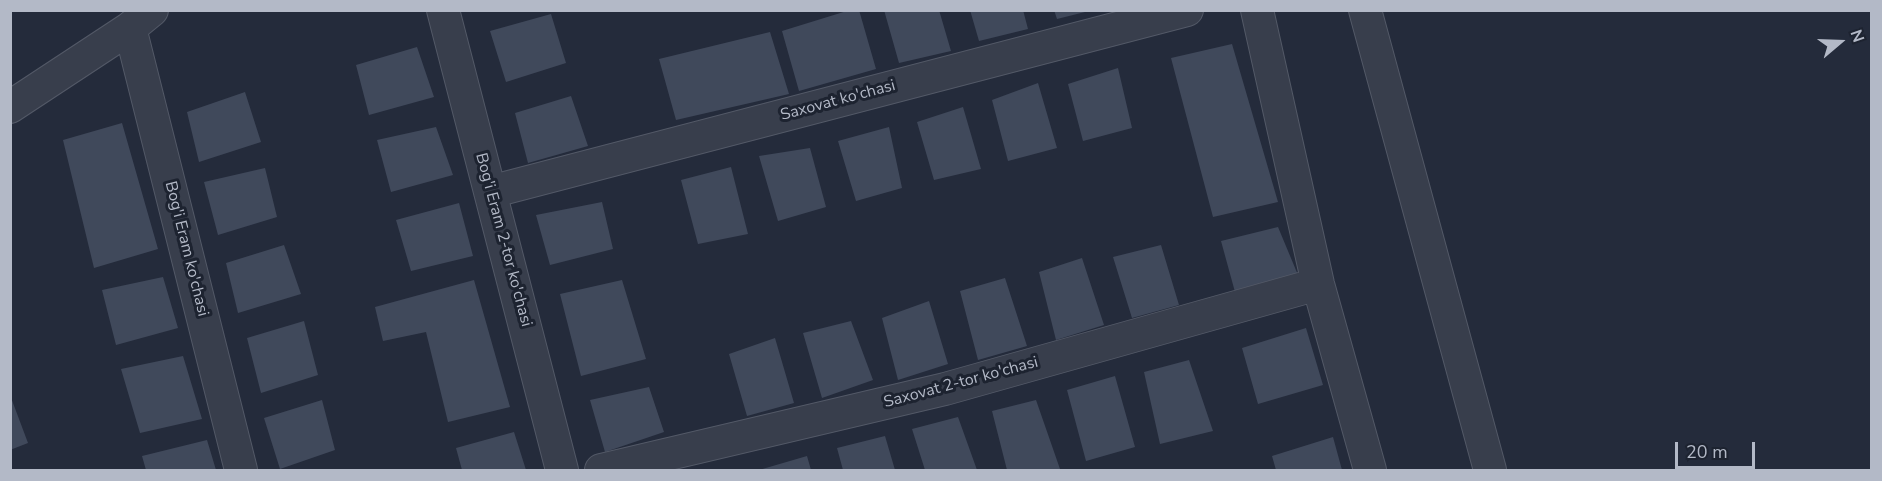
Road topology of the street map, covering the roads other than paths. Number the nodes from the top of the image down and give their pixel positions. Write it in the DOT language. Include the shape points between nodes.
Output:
graph roads {
  1 [pos="443,10"];
  2 [pos="1187,10"];
  3 [pos="1257,10"];
  4 [pos="1365,10"];
  5 [pos="141,19"];
  6 [pos="10,107"];
  7 [pos="490,192"];
  8 [pos="1318,284"];
  9 [pos="241,471"];
  10 [pos="562,471"];
  11 [pos="601,471"];
  12 [pos="1370,471"];
  13 [pos="1490,471"];
  1 -- 7 [label="street, Bog'i Eram 2-tor ko'chasi"];
  2 -- 7 [label="street, Saxovat ko'chasi"];
  3 -- 8 [label="street"];
  4 -- 13 [label="street"];
  5 -- 6 [label="street"];
  5 -- 9 [label="street, Bog'i Eram ko'chasi"];
  7 -- 10 [label="street, Bog'i Eram 2-tor ko'chasi"];
  8 -- 11 [label="street, Saxovat 2-tor ko'chasi" via="945,389"];
  8 -- 12 [label="street"];
}
